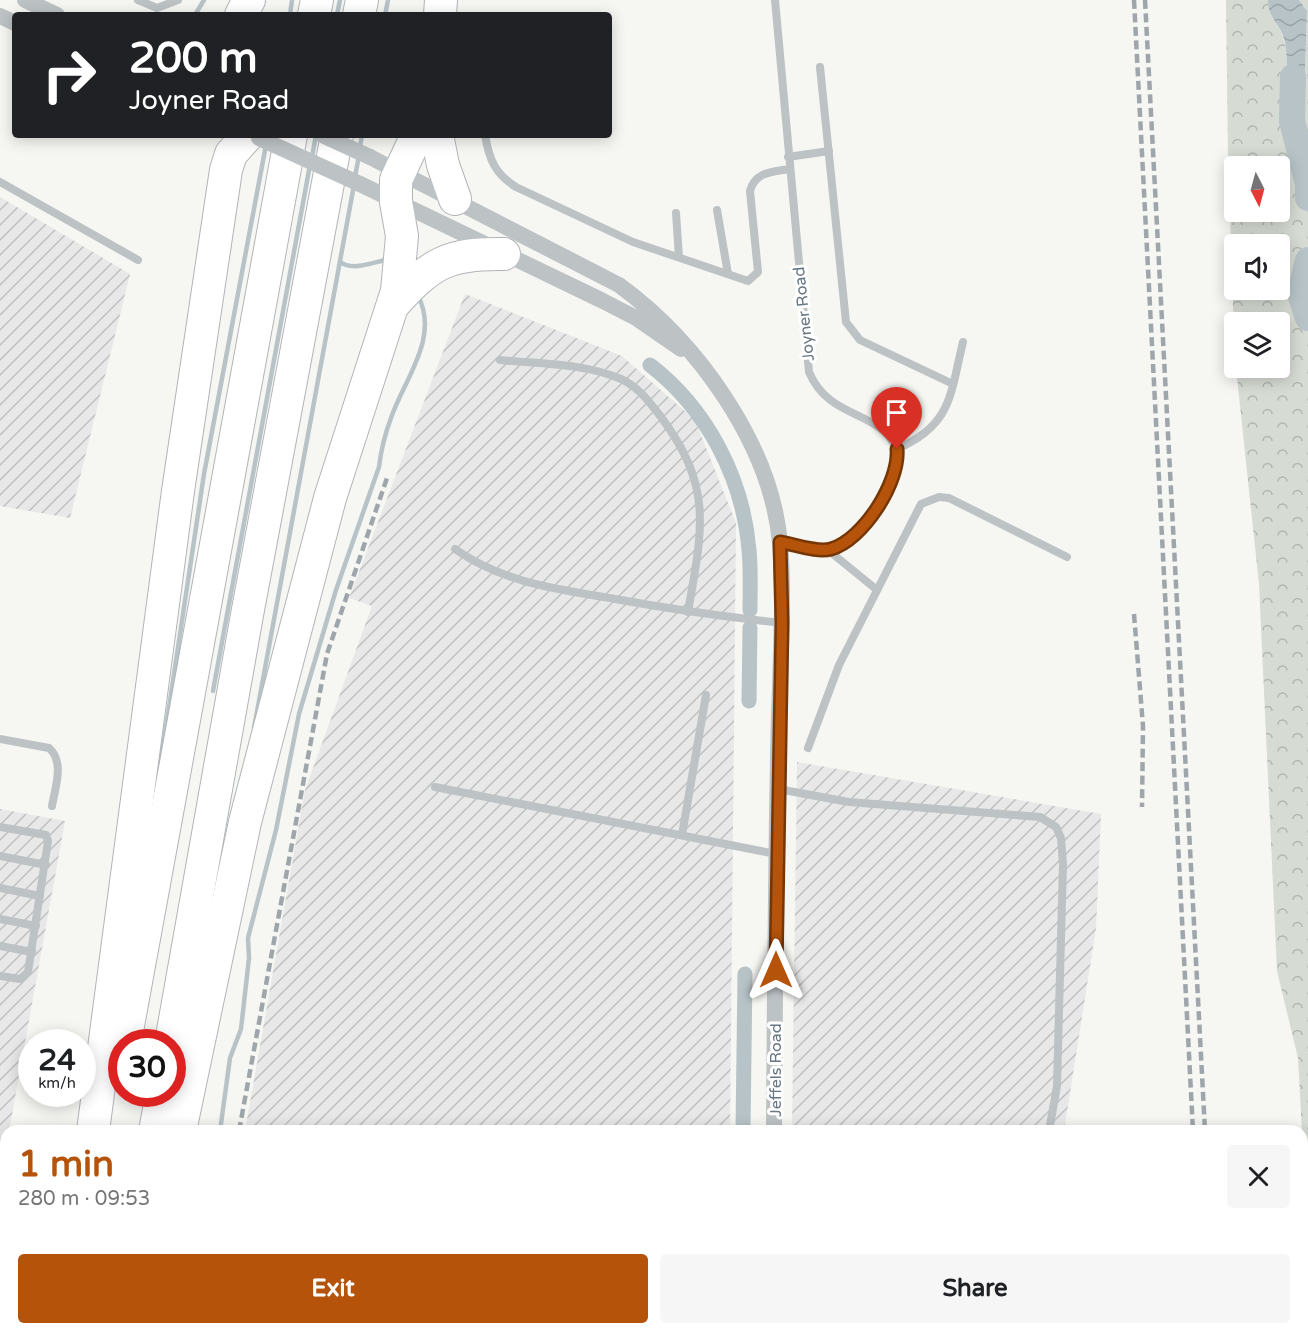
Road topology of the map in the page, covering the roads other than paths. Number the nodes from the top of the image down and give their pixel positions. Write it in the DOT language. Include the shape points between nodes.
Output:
graph roads {
  1 [pos="26,0"];
  2 [pos="138,0"];
  3 [pos="178,0"];
  4 [pos="775,0"];
  5 [pos="51,12"];
  6 [pos="820,67"];
  7 [pos="251,138"];
  8 [pos="257,138"];
  9 [pos="290,138"];
  10 [pos="328,138"];
  11 [pos="336,138"];
  12 [pos="416,138"];
  13 [pos="438,138"];
  14 [pos="485,138"];
  15 [pos="829,151"];
  16 [pos="788,157"];
  17 [pos="789,169"];
  18 [pos="399,171"];
  19 [pos="0,182"];
  20 [pos="455,199"];
  21 [pos="396,202"];
  22 [pos="717,210"];
  23 [pos="675,213"];
  24 [pos="504,254"];
  25 [pos="679,257"];
  26 [pos="138,260"];
  27 [pos="728,274"];
  28 [pos="394,304"];
  29 [pos="963,342"];
  30 [pos="692,356"];
  31 [pos="500,360"];
  32 [pos="953,384"];
  33 [pos="897,449"];
  34 [pos="780,542"];
  35 [pos="455,549"];
  36 [pos="828,550"];
  37 [pos="1068,556"];
  38 [pos="877,590"];
  39 [pos="688,612"];
  40 [pos="782,623"];
  41 [pos="706,695"];
  42 [pos="0,739"];
  43 [pos="808,748"];
  44 [pos="435,787"];
  45 [pos="778,789"];
  46 [pos="52,806"];
  47 [pos="0,827"];
  48 [pos="682,836"];
  49 [pos="776,854"];
  50 [pos="0,856"];
  51 [pos="46,865"];
  52 [pos="0,888"];
  53 [pos="40,896"];
  54 [pos="0,919"];
  55 [pos="36,926"];
  56 [pos="0,946"];
  57 [pos="32,952"];
  58 [pos="0,976"];
  59 [pos="127,1029"];
  60 [pos="173,1029"];
  61 [pos="114,1107"];
  62 [pos="160,1107"];
  63 [pos="94,1125"];
  64 [pos="111,1125"];
  65 [pos="156,1125"];
  66 [pos="181,1125"];
  67 [pos="774,1125"];
  68 [pos="1050,1125"];
  1 -- 5 [label="street"];
  2 -- 3 [label="lane" via="158,8"];
  4 -- 16 [label="lane, Joyner Road"];
  6 -- 15 [label="lane"];
  7 -- 63 [label="highway" via="231,154 226,170 177,502"];
  8 -- 21 [label="street, bridge"];
  9 -- 59 [label="highway"];
  10 -- 18 [label="street, bridge"];
  11 -- 60 [label="highway"];
  12 -- 18 [label="highway"];
  13 -- 20 [label="highway"];
  14 -- 25 [label="lane" via="492,166 504,180 633,242"];
  15 -- 16 [label="lane"];
  15 -- 32 [label="lane" via="841,296 850,330 860,340"];
  16 -- 17 [label="lane, Joyner Road"];
  17 -- 27 [label="lane" via="763,173 752,184 756,276 748,281"];
  17 -- 33 [label="lane, Joyner Road" via="809,372 827,400 875,424"];
  18 -- 20 [label="street"];
  18 -- 21 [label="highway"];
  19 -- 26 [label="lane"];
  20 -- 30 [label="street" via="619,285 677,335"];
  21 -- 24 [label="street"];
  21 -- 28 [label="highway" via="402,236"];
  22 -- 27 [label="lane"];
  23 -- 25 [label="lane"];
  24 -- 28 [label="highway" via="474,254 437,263"];
  24 -- 30 [label="street" via="636,318"];
  25 -- 27 [label="lane"];
  28 -- 66 [label="highway" via="330,498 248,811"];
  29 -- 32 [label="lane"];
  30 -- 34 [label="street" via="729,402 758,461"];
  31 -- 39 [label="lane" via="578,368 624,380 640,392 679,441 694,473 701,506 701,539"];
  32 -- 33 [label="lane" via="936,425"];
  33 -- 36 [label="lane" via="895,473 862,529"];
  34 -- 36 [label="lane"];
  34 -- 40 [label="street, Jeffels Road"];
  35 -- 39 [label="lane" via="492,572 516,580"];
  36 -- 38 [label="lane"];
  37 -- 38 [label="lane" via="949,498 939,497 916,510"];
  38 -- 43 [label="lane" via="839,665"];
  39 -- 40 [label="lane"];
  40 -- 45 [label="street, Jeffels Road"];
  41 -- 48 [label="lane"];
  42 -- 46 [label="lane" via="54,752 58,764"];
  44 -- 48 [label="lane"];
  45 -- 49 [label="street, Jeffels Road"];
  45 -- 68 [label="lane" via="849,802 1040,817 1056,827 1063,864 1057,1086"];
  47 -- 51 [label="lane" via="46,836"];
  48 -- 49 [label="lane"];
  49 -- 67 [label="street, Jeffels Road"];
  50 -- 51 [label="lane"];
  51 -- 53 [label="lane"];
  52 -- 53 [label="lane"];
  53 -- 55 [label="lane"];
  54 -- 55 [label="lane"];
  55 -- 57 [label="lane"];
  56 -- 57 [label="lane"];
  57 -- 58 [label="lane" via="24,979"];
  61 -- 64 [label="highway"];
  62 -- 65 [label="highway"];
}
